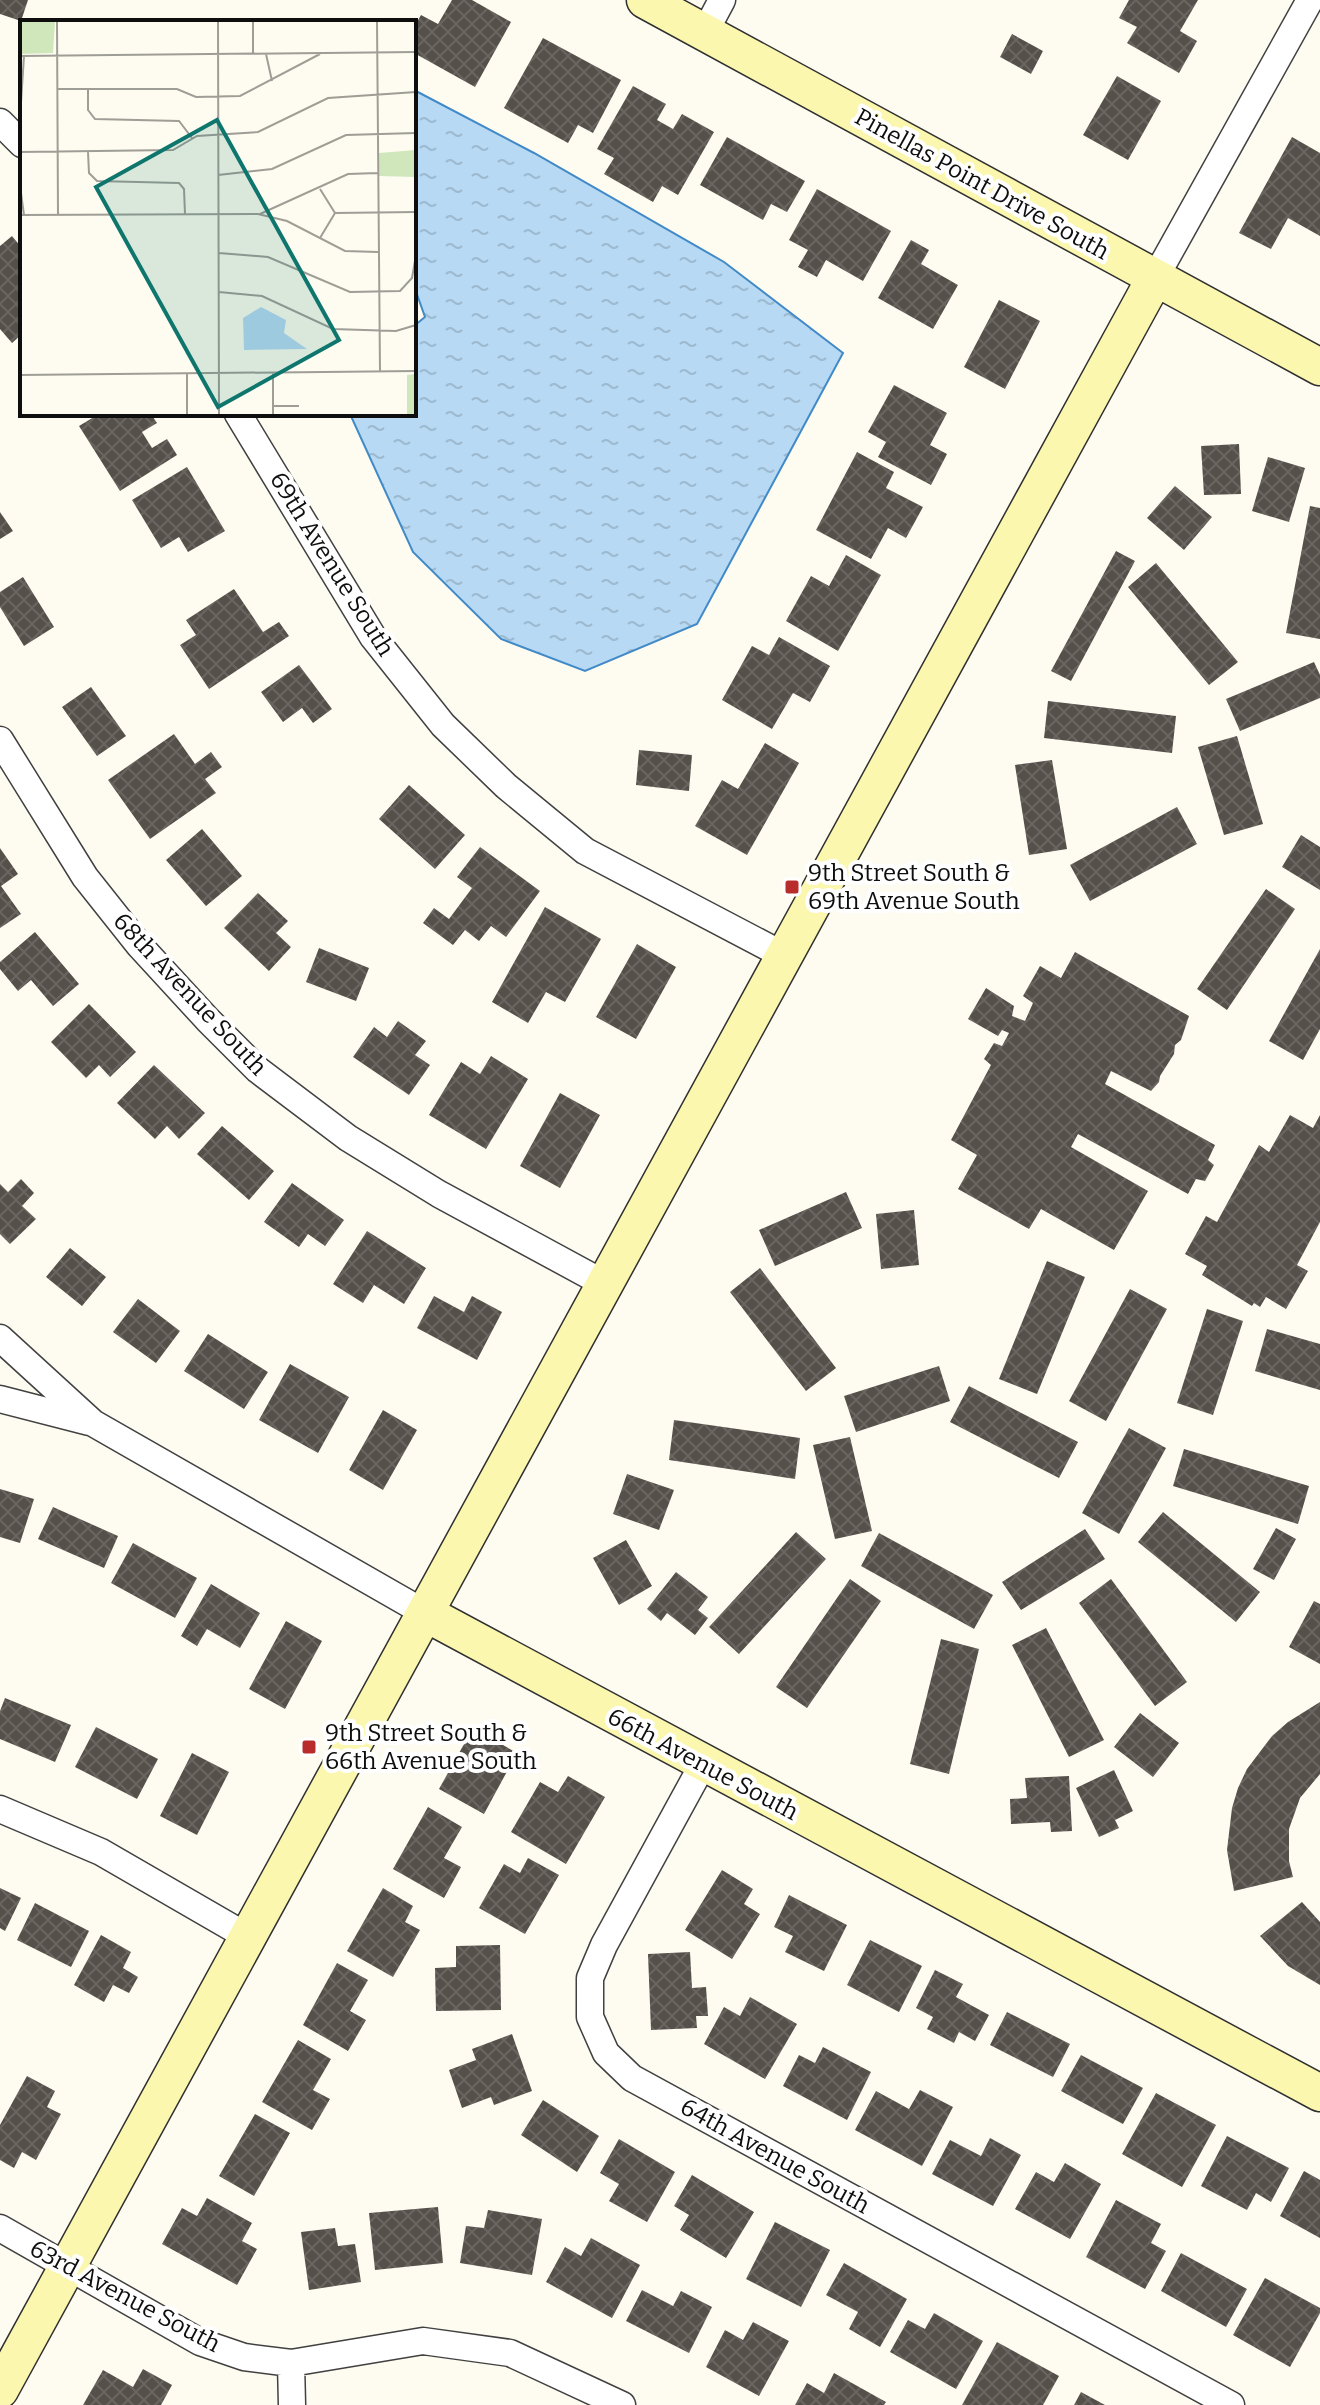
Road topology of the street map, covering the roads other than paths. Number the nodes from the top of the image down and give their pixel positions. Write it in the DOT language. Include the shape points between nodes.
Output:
graph roads {
  1 [pos="645,0"];
  2 [pos="722,0"];
  3 [pos="1310,0"];
  4 [pos="705,32"];
  5 [pos="0,122"];
  6 [pos="20,142"];
  7 [pos="1155,278"];
  8 [pos="1320,367"];
  9 [pos="239,416"];
  10 [pos="0,740"];
  11 [pos="783,955"];
  12 [pos="605,1284"];
  13 [pos="0,1338"];
  14 [pos="0,1399"];
  15 [pos="93,1423"];
  16 [pos="425,1613"];
  17 [pos="703,1764"];
  18 [pos="0,1809"];
  19 [pos="248,1937"];
  20 [pos="1320,2093"];
  21 [pos="0,2228"];
  22 [pos="68,2265"];
  23 [pos="291,2363"];
  24 [pos="0,2390"];
  25 [pos="292,2405"];
  26 [pos="622,2405"];
  27 [pos="1231,2405"];
  1 -- 4 [label="street, Pinellas Point Drive South"];
  2 -- 4 [label="street"];
  3 -- 7 [label="street"];
  4 -- 7 [label="street, Pinellas Point Drive South"];
  5 -- 6 [label="street"];
  7 -- 8 [label="street, Pinellas Point Drive South"];
  7 -- 11 [label="street"];
  9 -- 11 [label="street, 69th Avenue South" via="373,637 443,725 585,851"];
  10 -- 12 [label="street, 68th Avenue South" via="85,877 139,945 258,1070 348,1138"];
  11 -- 12 [label="street"];
  12 -- 16 [label="street"];
  13 -- 15 [label="street"];
  14 -- 15 [label="street"];
  15 -- 16 [label="street, 66th Avenue South"];
  16 -- 17 [label="street, 66th Avenue South"];
  16 -- 19 [label="street"];
  17 -- 20 [label="street, 66th Avenue South"];
  17 -- 27 [label="street, 64th Avenue South" via="590,1978 590,2017 606,2053 632,2078"];
  18 -- 19 [label="street" via="101,1852"];
  19 -- 22 [label="street"];
  21 -- 22 [label="street, 63rd Avenue South"];
  22 -- 23 [label="street, 63rd Avenue South" via="200,2342 244,2357"];
  22 -- 24 [label="street"];
  23 -- 25 [label="street"];
  23 -- 26 [label="street, 63rd Avenue South" via="423,2341 510,2353"];
}
